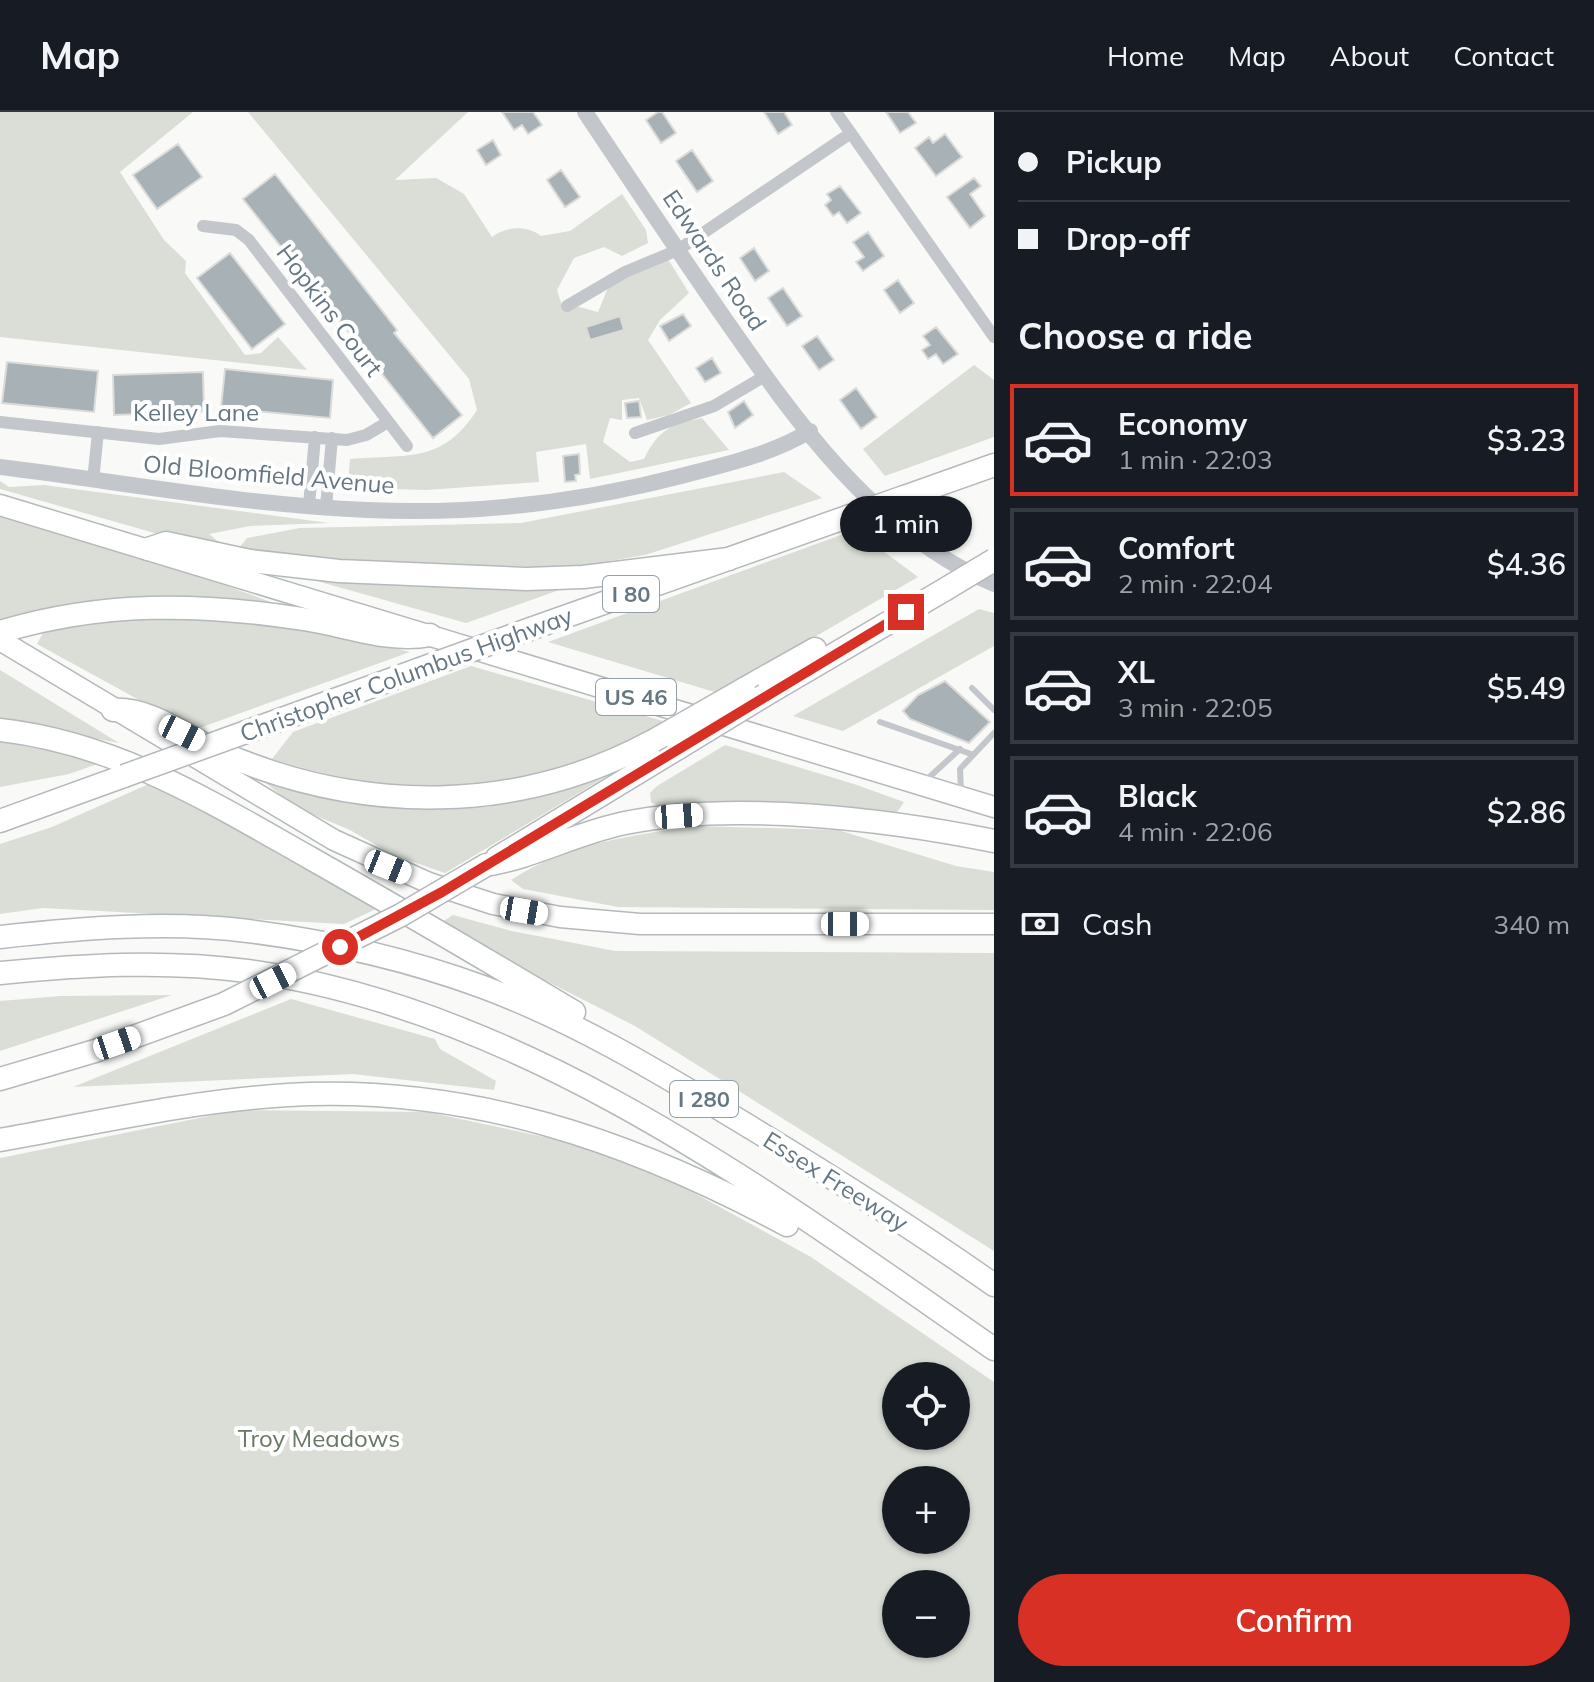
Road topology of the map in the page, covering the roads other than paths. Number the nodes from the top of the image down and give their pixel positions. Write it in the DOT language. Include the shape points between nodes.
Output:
graph roads {
  1 [pos="585,112"];
  2 [pos="836,112"];
  3 [pos="851,133"];
  4 [pos="203,226"];
  5 [pos="678,250"];
  6 [pos="567,306"];
  7 [pos="994,337"];
  8 [pos="765,376"];
  9 [pos="0,422"];
  10 [pos="388,422"];
  11 [pos="810,431"];
  12 [pos="98,432"];
  13 [pos="635,433"];
  14 [pos="315,437"];
  15 [pos="332,438"];
  16 [pos="407,446"];
  17 [pos="994,465"];
  18 [pos="0,467"];
  19 [pos="93,481"];
  20 [pos="0,505"];
  21 [pos="309,505"];
  22 [pos="326,507"];
  23 [pos="148,549"];
  24 [pos="729,559"];
  25 [pos="994,560"];
  26 [pos="994,584"];
  27 [pos="0,632"];
  28 [pos="430,635"];
  29 [pos="0,640"];
  30 [pos="972,688"];
  31 [pos="754,692"];
  32 [pos="113,710"];
  33 [pos="994,710"];
  34 [pos="880,722"];
  35 [pos="0,730"];
  36 [pos="994,733"];
  37 [pos="960,749"];
  38 [pos="971,754"];
  39 [pos="920,785"];
  40 [pos="963,798"];
  41 [pos="992,804"];
  42 [pos="0,821"];
  43 [pos="994,841"];
  44 [pos="486,865"];
  45 [pos="994,924"];
  46 [pos="0,937"];
  47 [pos="0,973"];
  48 [pos="591,1035"];
  49 [pos="0,1079"];
  50 [pos="0,1140"];
  51 [pos="899,1283"];
  52 [pos="994,1285"];
  53 [pos="994,1349"];
  1 -- 5 [label="street, Edwards Road"];
  2 -- 3 [label="street"];
  3 -- 5 [label="street"];
  3 -- 7 [label="street"];
  4 -- 10 [label="street, Hopkins Court" via="236,230 249,240"];
  5 -- 6 [label="street" via="625,272"];
  5 -- 8 [label="street, Edwards Road"];
  8 -- 11 [label="street, Edwards Road"];
  8 -- 13 [label="street" via="714,406"];
  9 -- 12 [label="street, Kelley Lane"];
  10 -- 15 [label="street, Kelley Lane" via="358,438"];
  10 -- 16 [label="street, Hopkins Court"];
  11 -- 22 [label="street, Old Bloomfield Avenue" via="736,461 599,494 472,509"];
  11 -- 26 [label="street" via="893,522 926,548"];
  12 -- 14 [label="street, Kelley Lane" via="159,439 220,431"];
  12 -- 19 [label="street"];
  14 -- 15 [label="street, Kelley Lane"];
  14 -- 21 [label="street"];
  15 -- 22 [label="street"];
  17 -- 24 [label="highway, Christopher Columbus Highway / I 80, bridge"];
  18 -- 19 [label="street, Old Bloomfield Avenue"];
  19 -- 21 [label="street, Old Bloomfield Avenue"];
  20 -- 23 [label="highway, US 46"];
  21 -- 22 [label="street, Old Bloomfield Avenue"];
  23 -- 24 [label="highway" via="166,543 250,561 339,571 526,579"];
  23 -- 28 [label="highway, US 46"];
  24 -- 42 [label="highway, Christopher Columbus Highway / I 80, bridge"];
  25 -- 31 [label="highway, bridge" via="886,624 855,626"];
  27 -- 28 [label="highway" via="113,608 184,606 303,619 406,639"];
  28 -- 39 [label="highway, US 46"];
  29 -- 32 [label="highway"];
  30 -- 33 [label="lane"];
  31 -- 32 [label="highway, bridge" via="598,768 483,797 411,799 335,788 224,754 133,708"];
  31 -- 44 [label="highway, bridge" via="678,748"];
  32 -- 45 [label="highway" via="360,854 493,904 640,924"];
  34 -- 37 [label="lane"];
  35 -- 48 [label="highway" via="103,751 212,801 582,1017"];
  36 -- 38 [label="lane"];
  37 -- 38 [label="lane"];
  37 -- 39 [label="lane"];
  38 -- 40 [label="lane" via="958,774"];
  39 -- 40 [label="highway, US 46"];
  40 -- 41 [label="highway, US 46"];
  43 -- 44 [label="highway" via="828,820 697,815 617,825 524,859"];
  44 -- 49 [label="highway, bridge" via="375,929 224,1004"];
  46 -- 48 [label="highway" via="186,927 328,944 481,986"];
  47 -- 51 [label="highway" via="118,965 220,968 325,985 435,1019 509,1048 629,1111"];
  48 -- 52 [label="highway, Essex Freeway / I 280" via="803,1159"];
  50 -- 51 [label="highway" via="174,1108 290,1095 391,1096 451,1103 562,1127 646,1156 726,1191"];
  51 -- 53 [label="highway"];
}
